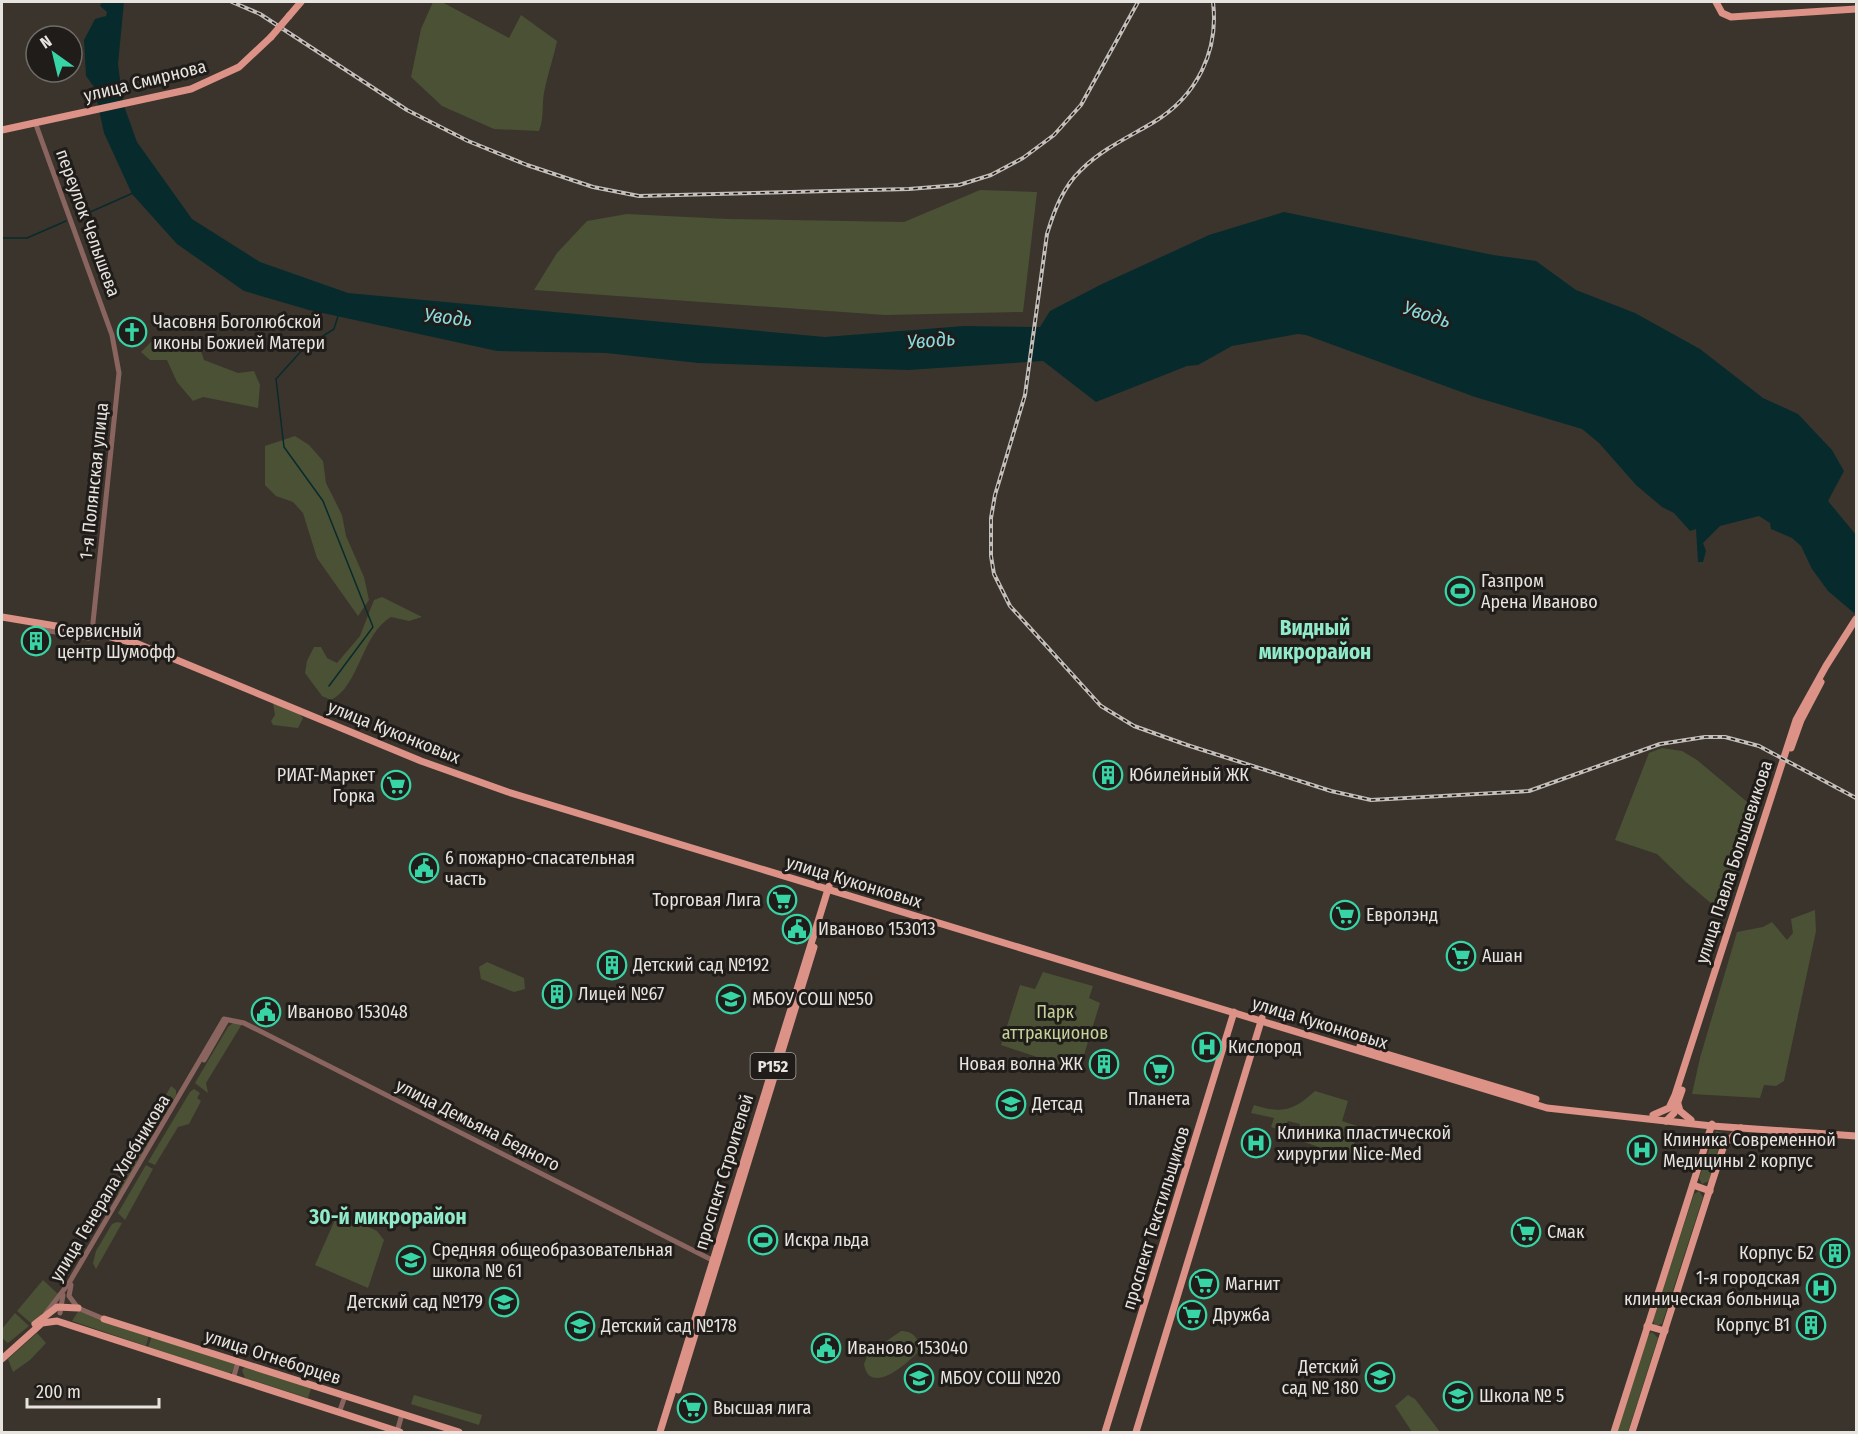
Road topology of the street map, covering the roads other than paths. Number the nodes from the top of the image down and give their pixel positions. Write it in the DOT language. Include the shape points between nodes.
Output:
graph roads {
  1 [pos="301,2"];
  2 [pos="1716,2"];
  3 [pos="1857,9"];
  4 [pos="35,122"];
  5 [pos="2,130"];
  6 [pos="112,335"];
  7 [pos="2,615"];
  8 [pos="1857,620"];
  9 [pos="1857,626"];
  10 [pos="93,631"];
  11 [pos="830,888"];
  12 [pos="974,932"];
  13 [pos="1237,1013"];
  14 [pos="1250,1015"];
  15 [pos="1262,1018"];
  16 [pos="225,1019"];
  17 [pos="1677,1097"];
  18 [pos="1653,1115"];
  19 [pos="1669,1119"];
  20 [pos="1691,1122"];
  21 [pos="1713,1124"];
  22 [pos="1741,1128"];
  23 [pos="1857,1134"];
  24 [pos="1708,1138"];
  25 [pos="1692,1185"];
  26 [pos="1710,1191"];
  27 [pos="715,1262"];
  28 [pos="70,1284"];
  29 [pos="60,1307"];
  30 [pos="78,1308"];
  31 [pos="45,1314"];
  32 [pos="104,1319"];
  33 [pos="42,1323"];
  34 [pos="67,1325"];
  35 [pos="1647,1326"];
  36 [pos="1665,1331"];
  37 [pos="2,1354"];
  38 [pos="2,1359"];
  39 [pos="238,1362"];
  40 [pos="682,1367"];
  41 [pos="233,1379"];
  42 [pos="345,1396"];
  43 [pos="339,1413"];
  44 [pos="402,1414"];
  45 [pos="398,1432"];
  46 [pos="459,1432"];
  47 [pos="660,1432"];
  48 [pos="665,1432"];
  49 [pos="1105,1432"];
  50 [pos="1136,1432"];
  51 [pos="1614,1432"];
  52 [pos="1632,1432"];
  1 -- 4 [label="main road, улица Смирнова, bridge" via="242,65 216,80 184,91"];
  2 -- 3 [label="main road" via="1722,13 1731,17"];
  4 -- 5 [label="main road, улица Смирнова"];
  4 -- 6 [label="street, переулок Челышева"];
  6 -- 10 [label="street, 1-я Полянская улица" via="118,360 118,394"];
  7 -- 10 [label="main road, улица Куконковых"];
  7 -- 10 [label="main road, улица Куконковых"];
  8 -- 17 [label="main road, улица Павла Большевикова" via="1796,720"];
  9 -- 17 [label="main road, улица Павла Большевикова" via="1801,720"];
  10 -- 11 [label="main road, улица Куконковых" via="158,647 447,768"];
  11 -- 12 [label="main road, улица Куконковых"];
  11 -- 27 [label="main road, проспект Строителей / Р152"];
  12 -- 13 [label="main road, улица Куконковых"];
  12 -- 14 [label="main road, улица Куконковых"];
  13 -- 14 [label="main road, улица Куконковых"];
  13 -- 49 [label="main road, проспект Текстильщиков"];
  14 -- 15 [label="main road, улица Куконковых"];
  15 -- 18 [label="main road, улица Куконковых" via="1548,1103"];
  15 -- 19 [label="main road, улица Куконковых" via="1547,1108"];
  15 -- 50 [label="main road"];
  16 -- 27 [label="street, улица Демьяна Бедного" via="244,1023"];
  16 -- 28 [label="street, улица Генерала Хлебникова"];
  17 -- 18 [label="main road, улица Павла Большевикова" via="1669,1108"];
  17 -- 19 [label="main road"];
  17 -- 20 [label="main road" via="1680,1111"];
  18 -- 19 [label="main road, улица Куконковых"];
  19 -- 20 [label="main road, улица Куконковых"];
  20 -- 21 [label="main road, улица Куконковых"];
  20 -- 24 [label="main road" via="1704,1129"];
  21 -- 22 [label="main road, улица Куконковых"];
  21 -- 23 [label="main road, улица Куконковых"];
  21 -- 24 [label="main road"];
  22 -- 23 [label="main road, улица Куконковых"];
  22 -- 26 [label="main road" via="1724,1145"];
  24 -- 25 [label="main road"];
  25 -- 26 [label="main road"];
  25 -- 35 [label="main road"];
  26 -- 36 [label="main road"];
  27 -- 40 [label="main road, проспект Строителей / Р152"];
  28 -- 29 [label="street"];
  28 -- 30 [label="street" via="70,1298"];
  28 -- 31 [label="street, улица Генерала Хлебникова"];
  29 -- 30 [label="main road, улица Огнеборцев"];
  29 -- 31 [label="main road"];
  29 -- 33 [label="street, улица Генерала Хлебникова"];
  29 -- 34 [label="main road"];
  30 -- 32 [label="street, улица Огнеборцев"];
  31 -- 37 [label="main road, улица Генерала Хлебникова"];
  32 -- 39 [label="main road, улица Огнеборцев"];
  33 -- 34 [label="main road, улица Огнеборцев"];
  33 -- 38 [label="main road, улица Генерала Хлебникова"];
  34 -- 41 [label="main road, улица Огнеборцев"];
  35 -- 36 [label="main road"];
  35 -- 51 [label="main road"];
  36 -- 52 [label="main road"];
  39 -- 41 [label="street"];
  39 -- 42 [label="main road, улица Огнеборцев"];
  40 -- 47 [label="main road, проспект Строителей / Р152"];
  40 -- 48 [label="main road, проспект Строителей / Р152"];
  41 -- 43 [label="main road, улица Огнеборцев"];
  42 -- 43 [label="street"];
  42 -- 44 [label="main road, улица Огнеборцев"];
  43 -- 45 [label="main road, улица Огнеборцев"];
  44 -- 45 [label="street"];
  44 -- 46 [label="main road, улица Огнеборцев"];
}
